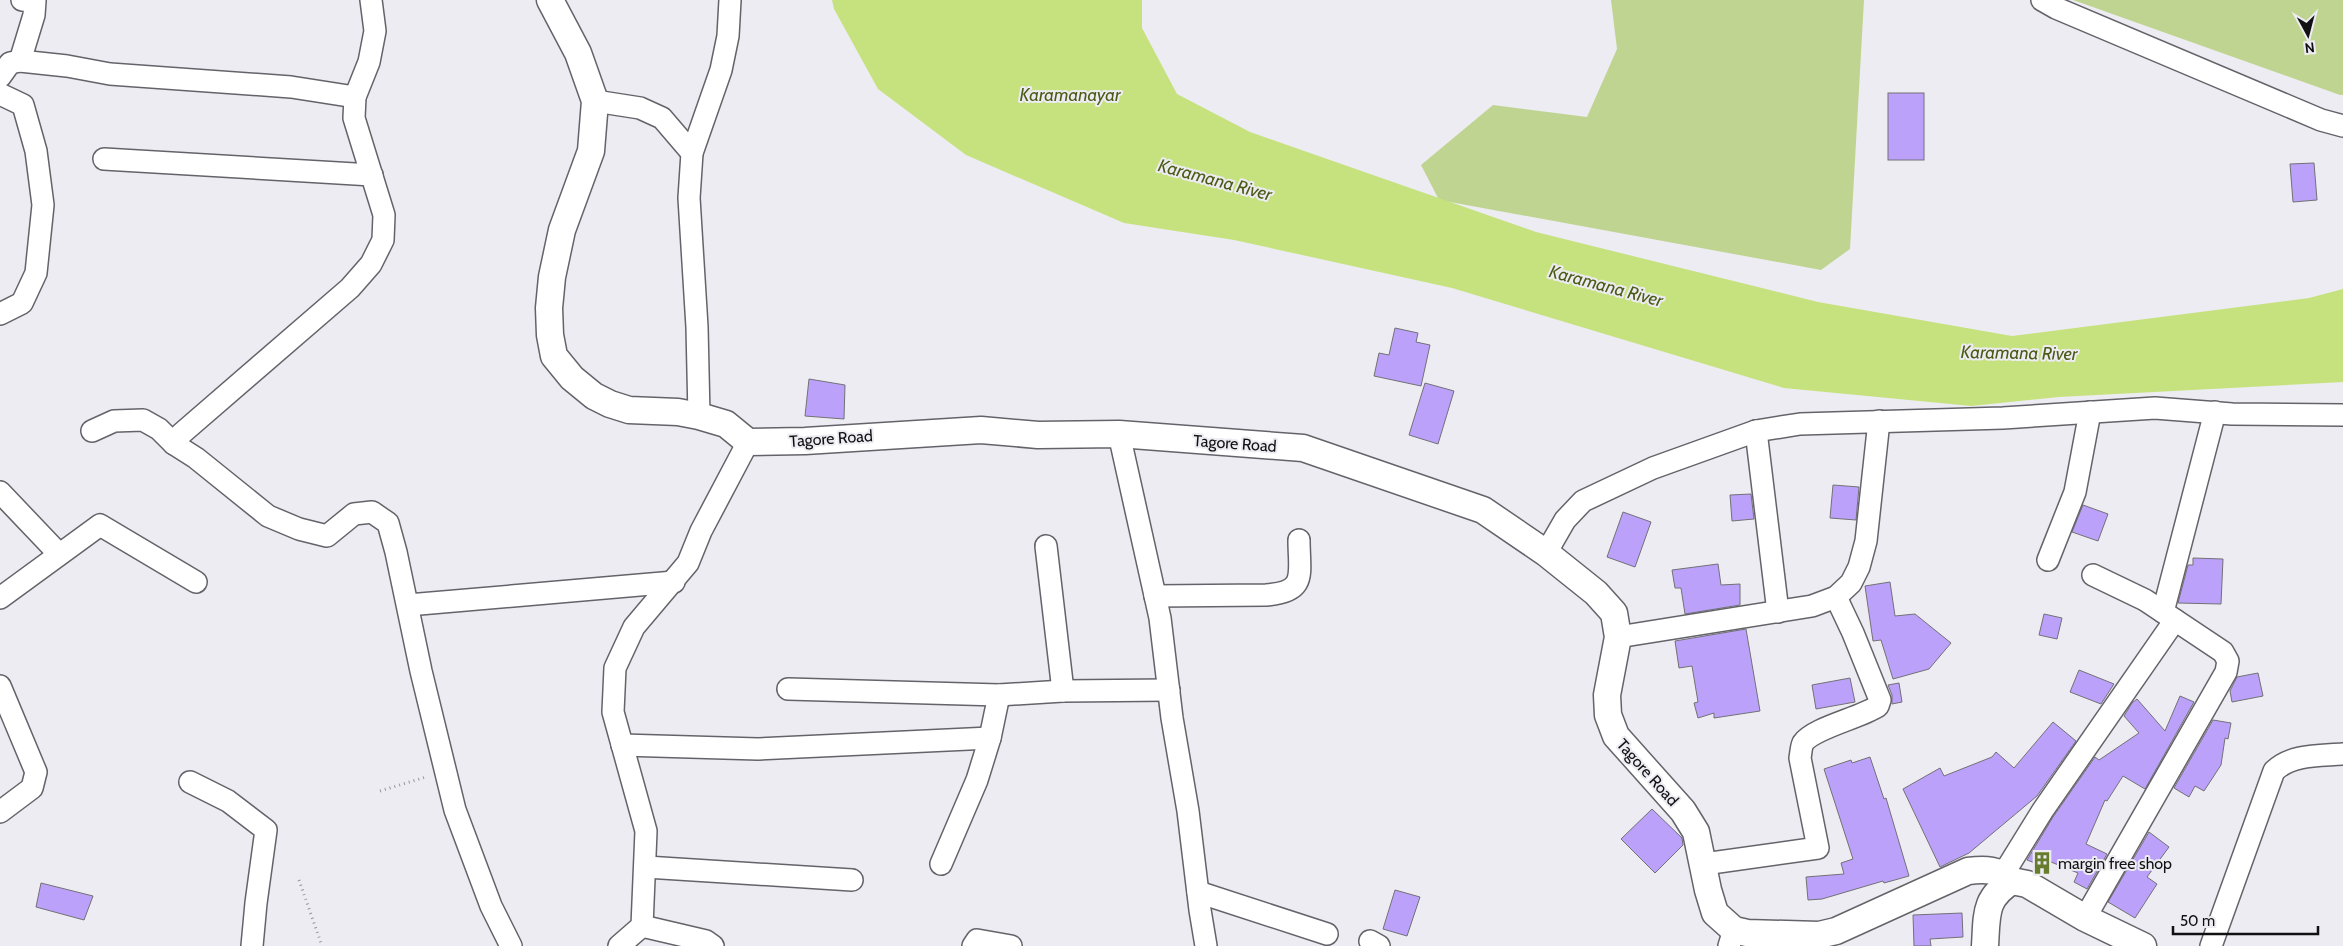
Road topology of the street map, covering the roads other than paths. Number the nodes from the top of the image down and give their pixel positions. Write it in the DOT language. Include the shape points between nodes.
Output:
graph roads {
  1 [pos="22,0"];
  2 [pos="371,0"];
  3 [pos="550,0"];
  4 [pos="730,0"];
  5 [pos="2042,0"];
  6 [pos="20,61"];
  7 [pos="0,77"];
  8 [pos="0,94"];
  9 [pos="355,97"];
  10 [pos="595,101"];
  11 [pos="2343,126"];
  12 [pos="692,153"];
  13 [pos="104,159"];
  14 [pos="372,176"];
  15 [pos="0,314"];
  16 [pos="2090,412"];
  17 [pos="2216,412"];
  18 [pos="2343,415"];
  19 [pos="698,416"];
  20 [pos="1879,421"];
  21 [pos="92,431"];
  22 [pos="1756,431"];
  23 [pos="1119,434"];
  24 [pos="748,442"];
  25 [pos="174,444"];
  26 [pos="0,492"];
  27 [pos="1299,540"];
  28 [pos="1046,546"];
  29 [pos="1546,552"];
  30 [pos="59,554"];
  31 [pos="2048,560"];
  32 [pos="2093,575"];
  33 [pos="196,582"];
  34 [pos="674,582"];
  35 [pos="1155,596"];
  36 [pos="0,598"];
  37 [pos="1836,598"];
  38 [pos="408,605"];
  39 [pos="1778,612"];
  40 [pos="2169,616"];
  41 [pos="1618,637"];
  42 [pos="0,686"];
  43 [pos="788,689"];
  44 [pos="1169,690"];
  45 [pos="1063,691"];
  46 [pos="999,695"];
  47 [pos="990,738"];
  48 [pos="622,745"];
  49 [pos="2343,754"];
  50 [pos="190,782"];
  51 [pos="0,812"];
  52 [pos="941,864"];
  53 [pos="1704,864"];
  54 [pos="646,867"];
  55 [pos="2008,877"];
  56 [pos="852,880"];
  57 [pos="1198,892"];
  58 [pos="2085,918"];
  59 [pos="642,926"];
  60 [pos="1328,934"];
  61 [pos="1731,938"];
  62 [pos="1821,941"];
  63 [pos="252,946"];
  64 [pos="511,946"];
  65 [pos="618,946"];
  66 [pos="713,946"];
  67 [pos="973,946"];
  68 [pos="1011,946"];
  69 [pos="1206,946"];
  70 [pos="1985,946"];
  71 [pos="2143,946"];
  72 [pos="2211,946"];
  1 -- 6 [label="street" via="35,1"];
  2 -- 9 [label="street" via="375,31 369,62"];
  3 -- 10 [label="street" via="578,53"];
  4 -- 12 [label="street" via="728,36 721,70"];
  5 -- 11 [label="street" via="2321,120"];
  6 -- 7 [label="street" via="10,63"];
  6 -- 9 [label="street" via="110,74 291,88"];
  8 -- 15 [label="street" via="23,105 36,151 43,205 36,273 22,303"];
  9 -- 14 [label="street" via="354,118"];
  10 -- 12 [label="street" via="640,108 662,118"];
  10 -- 19 [label="street" via="590,151 562,230 552,276 550,326 554,356 572,378 610,404 629,410"];
  12 -- 19 [label="street" via="689,198 697,327"];
  13 -- 14 [label="street"];
  14 -- 25 [label="street" via="384,215 383,240 372,264 350,288 181,434"];
  16 -- 17 [label="street" via="2155,408"];
  16 -- 20 [label="street"];
  16 -- 31 [label="street" via="2075,492"];
  17 -- 18 [label="street"];
  17 -- 40 [label="street"];
  19 -- 24 [label="street" via="726,424"];
  20 -- 22 [label="street" via="1800,424"];
  20 -- 37 [label="street" via="1866,541 1851,583"];
  21 -- 25 [label="street" via="114,422 143,420 159,429"];
  22 -- 29 [label="street" via="1653,468 1583,501 1566,520"];
  22 -- 39 [label="street"];
  23 -- 24 [label="street, Tagore Road" via="1038,435 981,430"];
  23 -- 29 [label="street, Tagore Road" via="1303,448 1483,510"];
  23 -- 35 [label="street"];
  24 -- 34 [label="street" via="701,531 688,563"];
  25 -- 38 [label="street" via="268,516 299,529 328,536 354,514 372,512 388,523"];
  26 -- 30 [label="street"];
  27 -- 35 [label="street" via="1299,580 1294,588 1284,592"];
  28 -- 45 [label="street"];
  29 -- 41 [label="street, Tagore Road" via="1596,593 1614,613"];
  30 -- 33 [label="street" via="100,525"];
  30 -- 36 [label="street"];
  32 -- 40 [label="street" via="2145,600"];
  34 -- 38 [label="street"];
  34 -- 48 [label="street" via="634,627 615,668 613,712"];
  35 -- 44 [label="street"];
  37 -- 39 [label="street"];
  37 -- 53 [label="street" via="1880,700 1878,706 1868,712 1809,736 1802,744 1800,758 1818,848"];
  38 -- 64 [label="street" via="421,671 462,828 491,906"];
  39 -- 41 [label="street"];
  40 -- 55 [label="street" via="2043,810"];
  40 -- 58 [label="street" via="2223,652 2228,661 2226,672"];
  41 -- 53 [label="street, Tagore Road" via="1607,694 1608,715 1616,736 1683,811 1696,832"];
  42 -- 51 [label="street" via="36,772 32,788"];
  43 -- 46 [label="street"];
  44 -- 45 [label="street"];
  44 -- 57 [label="street"];
  45 -- 46 [label="street"];
  46 -- 47 [label="street"];
  47 -- 48 [label="street" via="758,749"];
  47 -- 52 [label="street" via="977,780"];
  48 -- 54 [label="street" via="646,831"];
  49 -- 72 [label="street" via="2297,758 2283,762 2274,771"];
  50 -- 63 [label="street" via="228,801 266,830"];
  53 -- 61 [label="street, Tagore Road" via="1715,913"];
  54 -- 56 [label="street"];
  54 -- 59 [label="street"];
  55 -- 58 [label="street, Tagore Road" via="2027,884"];
  55 -- 62 [label="street, Tagore Road" via="1985,869 1968,871 1836,931"];
  55 -- 70 [label="street" via="1990,906"];
  57 -- 60 [label="street"];
  57 -- 69 [label="street"];
  58 -- 71 [label="street, Tagore Road"];
  59 -- 65 [label="street"];
  59 -- 66 [label="street" via="706,941"];
  61 -- 62 [label="street, Tagore Road" via="1765,935"];
  67 -- 68 [label="street" via="977,940"];
}
